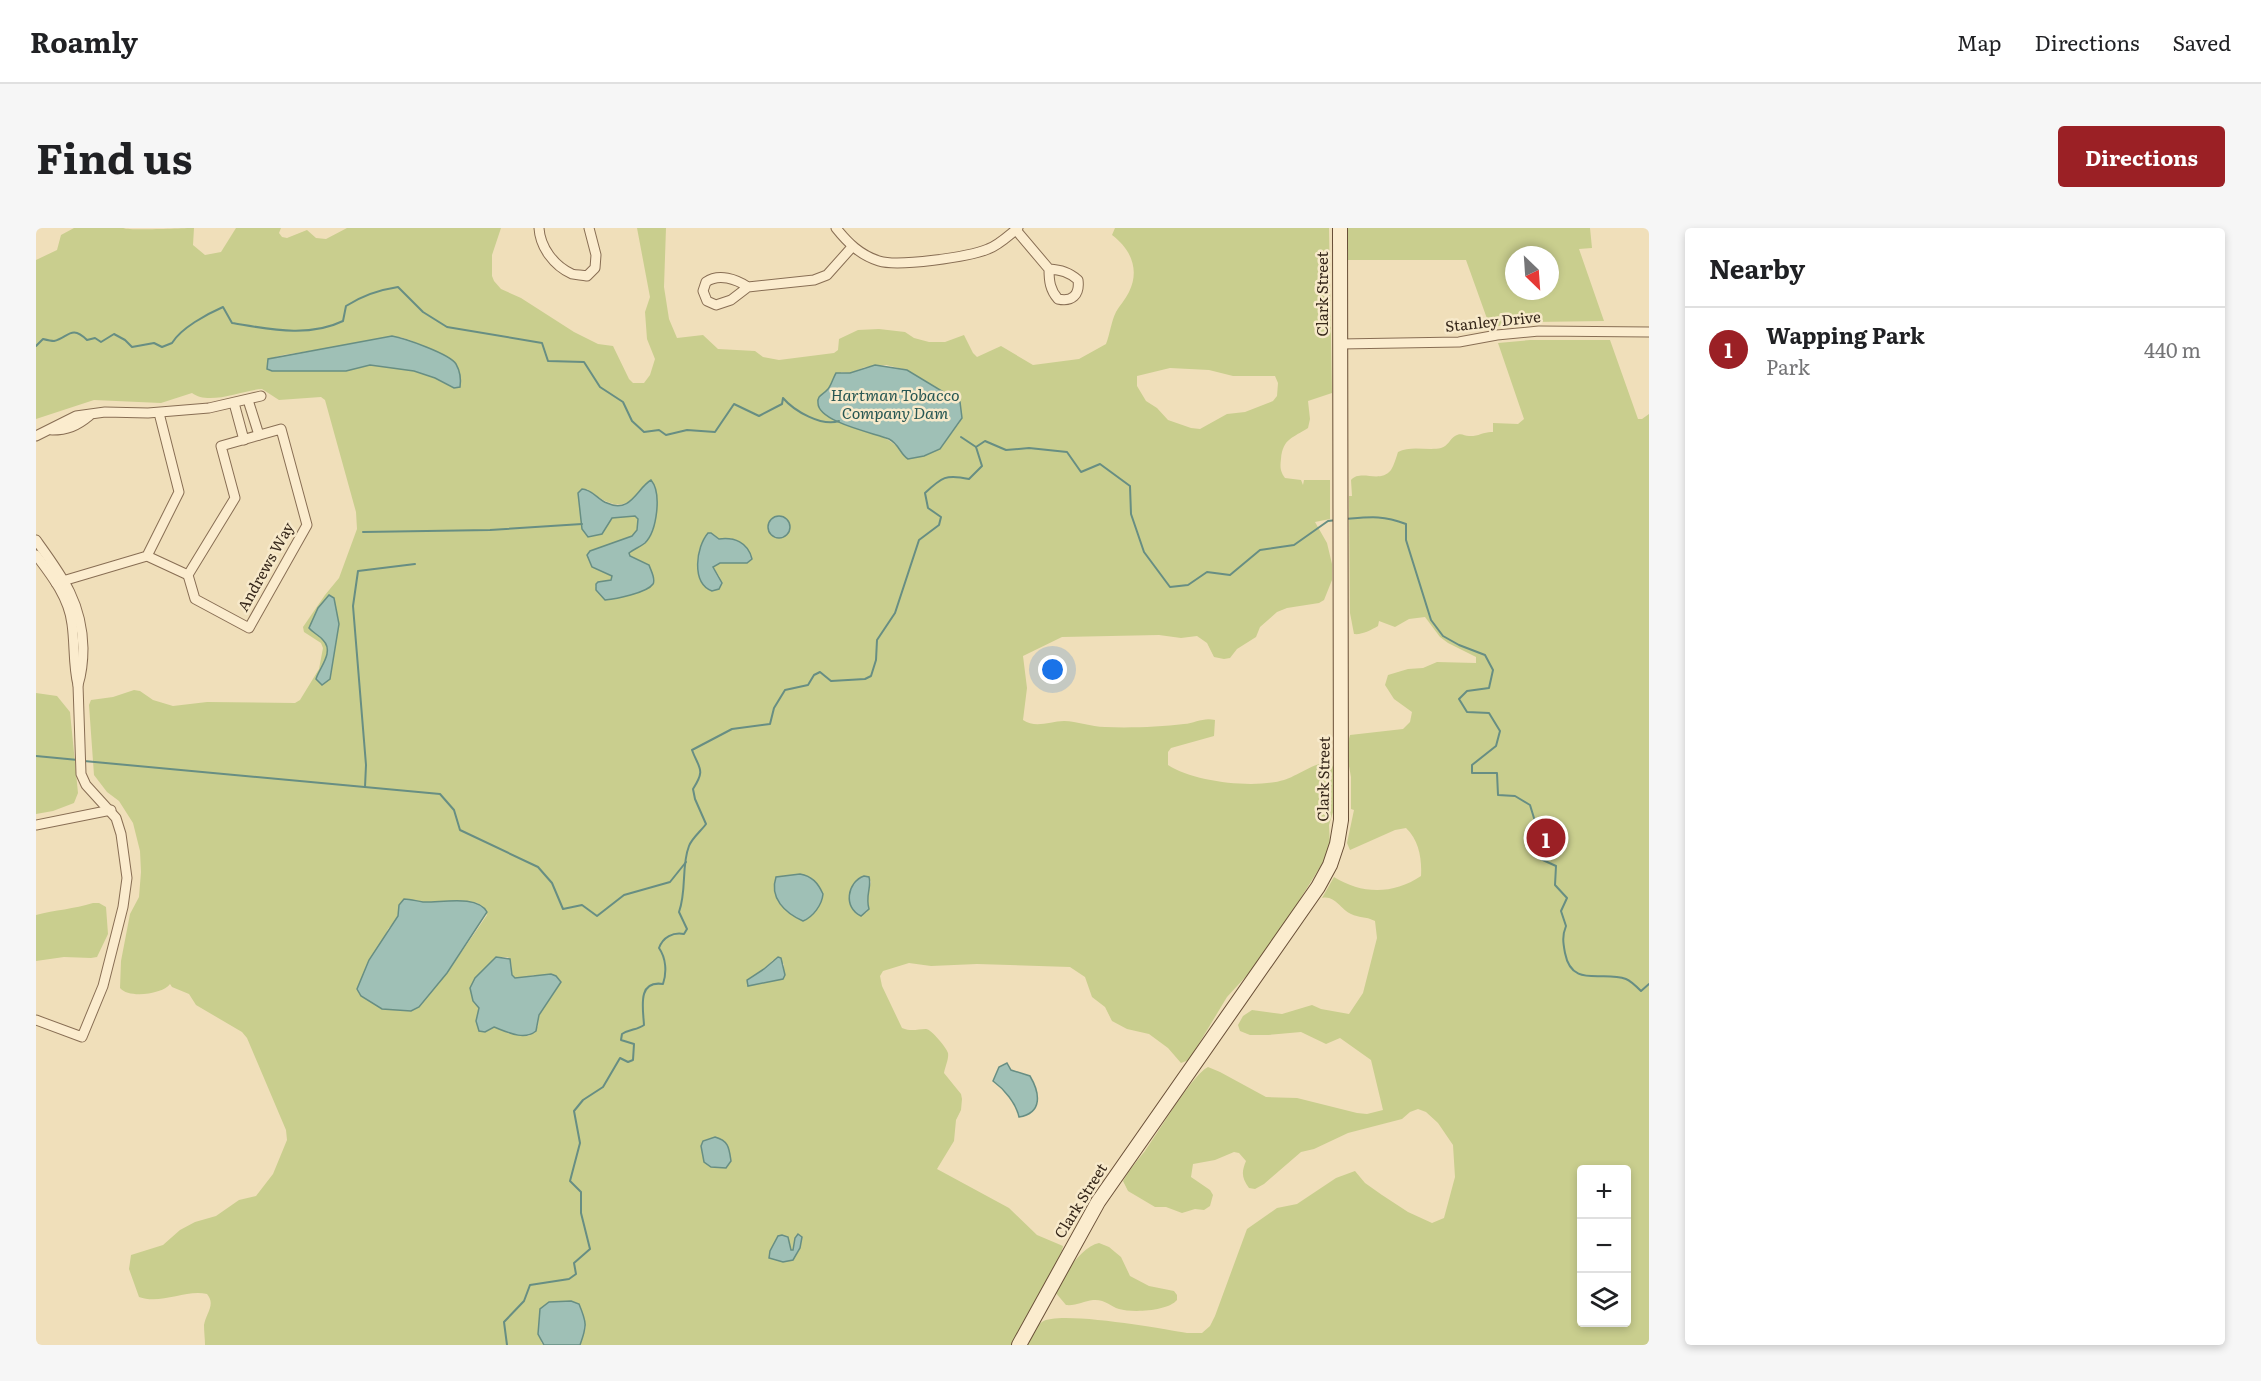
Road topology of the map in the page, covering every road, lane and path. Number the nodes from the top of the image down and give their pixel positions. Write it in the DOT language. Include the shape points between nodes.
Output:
graph roads {
  1 [pos="539,228"];
  2 [pos="589,228"];
  3 [pos="836,228"];
  4 [pos="1340,228"];
  5 [pos="1017,229"];
  6 [pos="852,247"];
  7 [pos="1049,269"];
  8 [pos="748,287"];
  9 [pos="1649,332"];
  10 [pos="1340,344"];
  11 [pos="261,396"];
  12 [pos="248,400"];
  13 [pos="234,403"];
  14 [pos="159,412"];
  15 [pos="259,435"];
  16 [pos="36,436"];
  17 [pos="244,440"];
  18 [pos="36,540"];
  19 [pos="36,555"];
  20 [pos="147,556"];
  21 [pos="188,575"];
  22 [pos="60,582"];
  23 [pos="111,810"];
  24 [pos="36,825"];
  25 [pos="36,1020"];
  26 [pos="41,1026"];
  27 [pos="1019,1345"];
  1 -- 2 [label="street" via="539,238 547,253 572,274 587,276 595,268 596,255"];
  3 -- 6 [label="street"];
  4 -- 10 [label="main road, Clark Street"];
  5 -- 6 [label="street" via="991,249 903,263 881,261"];
  5 -- 7 [label="street"];
  6 -- 8 [label="street" via="827,275"];
  8 -- 8 [label="street" via="713,277 706,282 704,291 707,300 716,305"];
  9 -- 10 [label="street, Stanley Drive" via="1539,331 1459,342"];
  10 -- 27 [label="main road, Clark Street" via="1341,820 1337,844 1318,887 1098,1202"];
  11 -- 12 [label="street"];
  12 -- 13 [label="street"];
  12 -- 15 [label="street"];
  13 -- 14 [label="street"];
  13 -- 17 [label="street"];
  14 -- 16 [label="street" via="105,412 64,430"];
  14 -- 20 [label="street" via="179,492"];
  15 -- 17 [label="street, Andrews Way"];
  15 -- 21 [label="street, Andrews Way" via="281,429 307,525 249,628 195,599"];
  17 -- 21 [label="street, Andrews Way" via="221,446 235,498"];
  18 -- 22 [label="street"];
  19 -- 22 [label="street"];
  20 -- 21 [label="street"];
  20 -- 22 [label="street"];
  22 -- 23 [label="street" via="72,620 80,769 86,785"];
  23 -- 24 [label="street"];
  23 -- 26 [label="street" via="121,834 127,887 99,997 82,1037"];
  25 -- 26 [label="street"];
}
